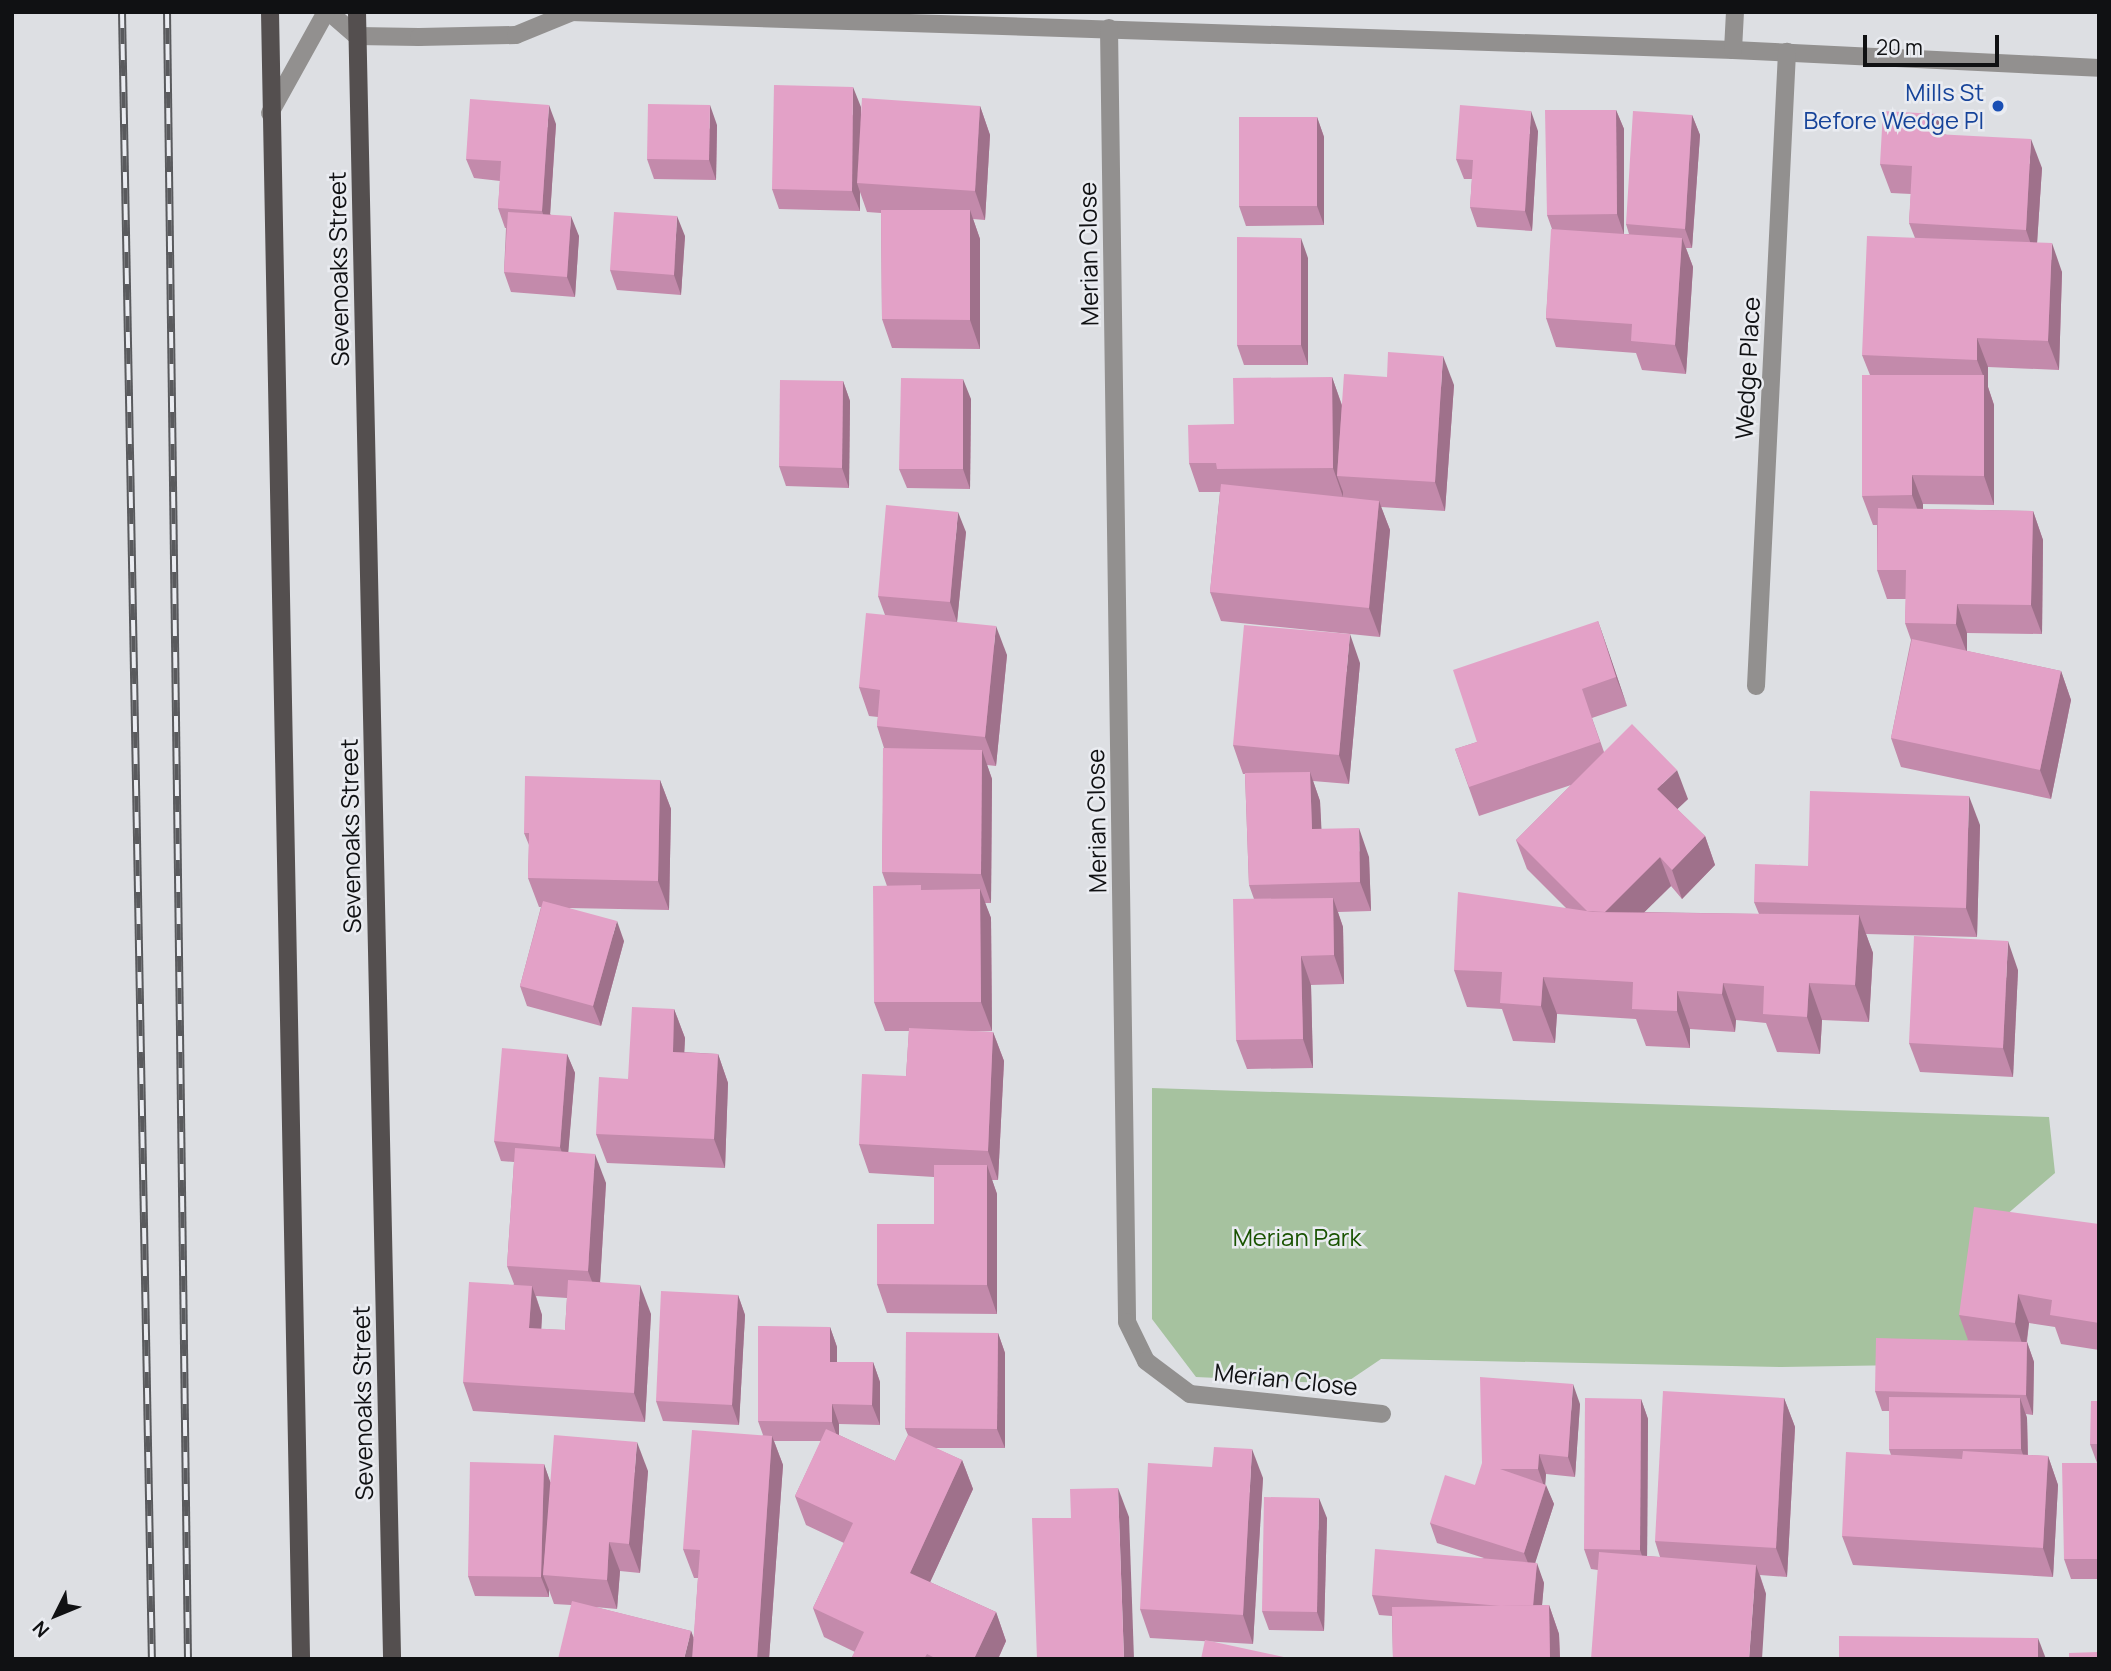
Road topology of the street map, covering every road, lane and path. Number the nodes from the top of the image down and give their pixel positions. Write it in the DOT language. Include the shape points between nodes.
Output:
graph roads {
  1 [pos="270,12"];
  2 [pos="327,12"];
  3 [pos="357,12"];
  4 [pos="572,12"];
  5 [pos="1735,12"];
  6 [pos="1110,28"];
  7 [pos="357,36"];
  8 [pos="1733,50"];
  9 [pos="1787,52"];
  10 [pos="2099,68"];
  11 [pos="270,113"];
  12 [pos="1756,686"];
  13 [pos="1382,1414"];
  14 [pos="301,1659"];
  15 [pos="392,1659"];
  1 -- 11 [label="main road"];
  2 -- 7 [label="street"];
  2 -- 11 [label="street"];
  3 -- 7 [label="main road, Sevenoaks Street"];
  4 -- 6 [label="street"];
  4 -- 7 [label="street" via="516,35"];
  5 -- 8 [label="street"];
  6 -- 8 [label="street"];
  6 -- 13 [label="street, Merian Close" via="1127,1322 1146,1361 1190,1394"];
  7 -- 15 [label="main road, Sevenoaks Street"];
  8 -- 9 [label="street"];
  9 -- 10 [label="street"];
  9 -- 12 [label="street, Wedge Place"];
  11 -- 14 [label="main road"];
}
